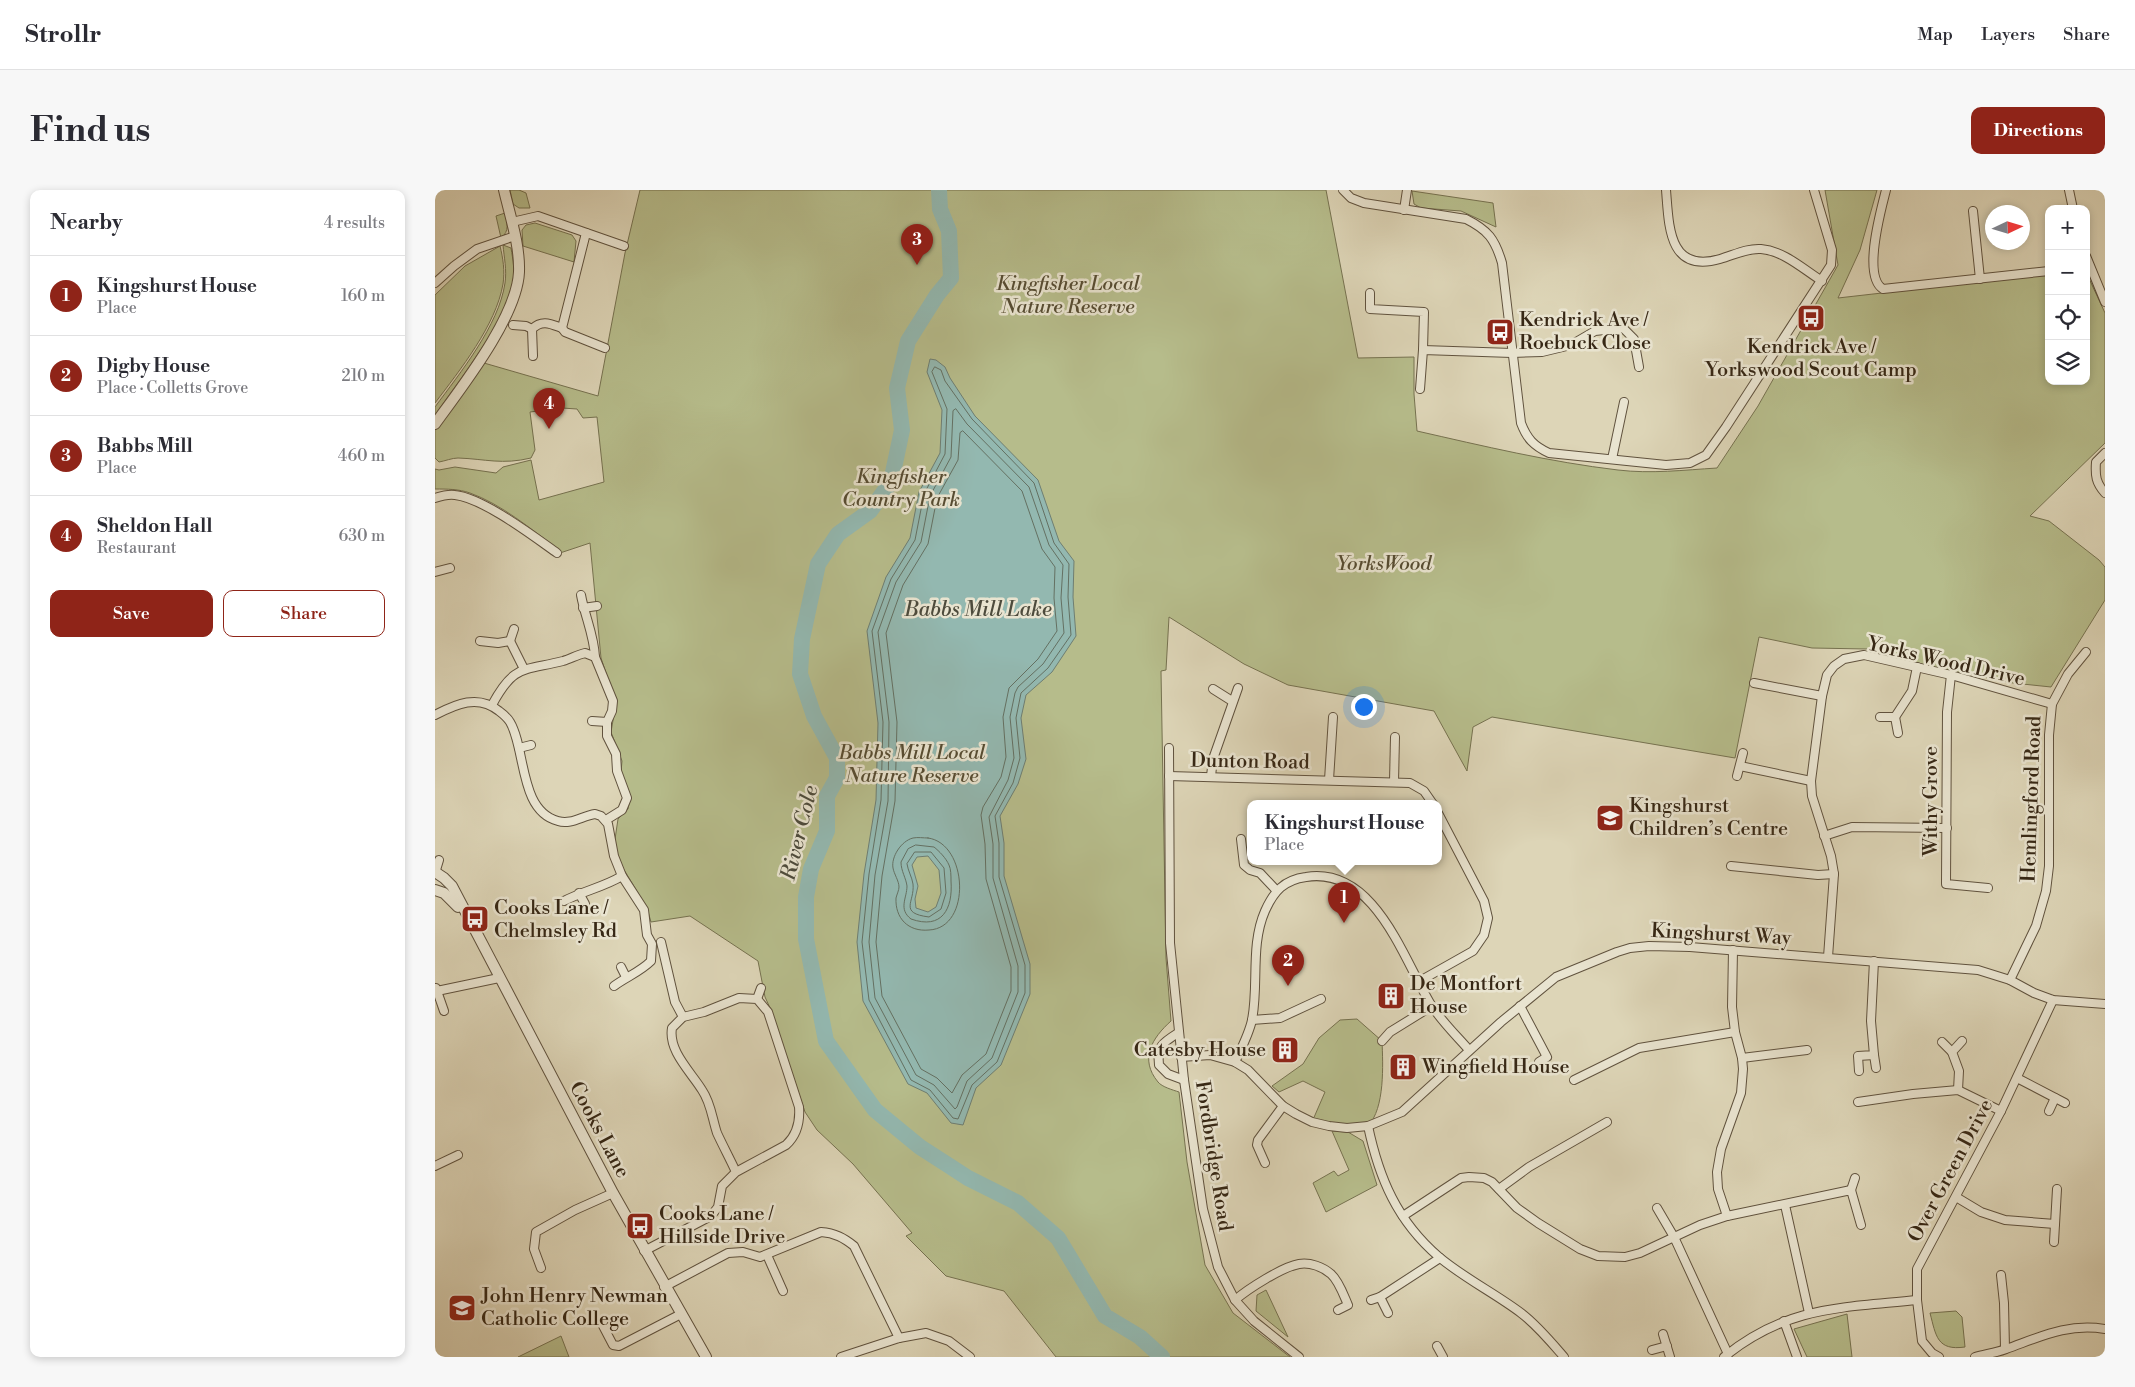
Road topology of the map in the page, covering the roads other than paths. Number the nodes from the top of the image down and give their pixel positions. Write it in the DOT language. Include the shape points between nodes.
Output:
graph roads {
  1 [pos="504,190"];
  2 [pos="1343,190"];
  3 [pos="1407,190"];
  4 [pos="1666,190"];
  5 [pos="1814,190"];
  6 [pos="1886,190"];
  7 [pos="2069,190"];
  8 [pos="2072,205"];
  9 [pos="1404,210"];
  10 [pos="1973,211"];
  11 [pos="511,222"];
  12 [pos="586,233"];
  13 [pos="515,236"];
  14 [pos="624,246"];
  15 [pos="2090,266"];
  16 [pos="2045,271"];
  17 [pos="1980,279"];
  18 [pos="1822,281"];
  19 [pos="435,283"];
  20 [pos="1370,294"];
  21 [pos="2105,302"];
  22 [pos="513,325"];
  23 [pos="563,328"];
  24 [pos="533,329"];
  25 [pos="605,348"];
  26 [pos="1423,350"];
  27 [pos="1512,353"];
  28 [pos="533,356"];
  29 [pos="1639,367"];
  30 [pos="1420,388"];
  31 [pos="1625,402"];
  32 [pos="435,424"];
  33 [pos="2105,453"];
  34 [pos="1612,459"];
  35 [pos="2105,494"];
  36 [pos="435,498"];
  37 [pos="557,553"];
  38 [pos="450,568"];
  39 [pos="435,572"];
  40 [pos="581,595"];
  41 [pos="597,606"];
  42 [pos="583,608"];
  43 [pos="514,629"];
  44 [pos="480,641"];
  45 [pos="510,641"];
  46 [pos="2086,652"];
  47 [pos="595,657"];
  48 [pos="1917,667"];
  49 [pos="524,669"];
  50 [pos="1951,675"];
  51 [pos="1754,682"];
  52 [pos="1238,688"];
  53 [pos="1213,689"];
  54 [pos="1822,696"];
  55 [pos="1232,701"];
  56 [pos="2052,704"];
  57 [pos="492,705"];
  58 [pos="435,715"];
  59 [pos="1880,716"];
  60 [pos="1333,717"];
  61 [pos="1895,717"];
  62 [pos="592,721"];
  63 [pos="607,722"];
  64 [pos="1898,733"];
  65 [pos="1395,737"];
  66 [pos="531,745"];
  67 [pos="519,748"];
  68 [pos="1169,748"];
  69 [pos="1743,754"];
  70 [pos="1740,766"];
  71 [pos="1169,776"];
  72 [pos="1211,776"];
  73 [pos="1737,776"];
  74 [pos="1329,780"];
  75 [pos="1811,781"];
  76 [pos="1394,782"];
  77 [pos="1430,800"];
  78 [pos="606,820"];
  79 [pos="1442,821"];
  80 [pos="1947,828"];
  81 [pos="1824,836"];
  82 [pos="1241,839"];
  83 [pos="439,860"];
  84 [pos="1731,866"];
  85 [pos="435,873"];
  86 [pos="1834,874"];
  87 [pos="622,876"];
  88 [pos="1988,888"];
  89 [pos="435,890"];
  90 [pos="1276,890"];
  91 [pos="579,894"];
  92 [pos="565,901"];
  93 [pos="585,904"];
  94 [pos="467,917"];
  95 [pos="661,942"];
  96 [pos="1733,950"];
  97 [pos="1828,958"];
  98 [pos="1874,961"];
  99 [pos="621,967"];
  100 [pos="626,977"];
  101 [pos="499,978"];
  102 [pos="2010,980"];
  103 [pos="1418,982"];
  104 [pos="613,986"];
  105 [pos="761,988"];
  106 [pos="436,989"];
  107 [pos="757,999"];
  108 [pos="1321,999"];
  109 [pos="2053,1000"];
  110 [pos="2105,1004"];
  111 [pos="1432,1006"];
  112 [pos="1520,1006"];
  113 [pos="444,1011"];
  114 [pos="683,1017"];
  115 [pos="1252,1020"];
  116 [pos="1178,1032"];
  117 [pos="1735,1032"];
  118 [pos="1963,1041"];
  119 [pos="1382,1042"];
  120 [pos="1942,1042"];
  121 [pos="1469,1050"];
  122 [pos="1807,1050"];
  123 [pos="1952,1052"];
  124 [pos="1873,1055"];
  125 [pos="1181,1057"];
  126 [pos="1742,1058"];
  127 [pos="1235,1062"];
  128 [pos="1539,1062"];
  129 [pos="1876,1068"];
  130 [pos="1859,1071"];
  131 [pos="2017,1078"];
  132 [pos="1184,1080"];
  133 [pos="1574,1080"];
  134 [pos="1958,1090"];
  135 [pos="2055,1098"];
  136 [pos="1858,1102"];
  137 [pos="2065,1103"];
  138 [pos="1283,1106"];
  139 [pos="2049,1110"];
  140 [pos="2001,1111"];
  141 [pos="1607,1122"];
  142 [pos="1368,1126"];
  143 [pos="458,1156"];
  144 [pos="1265,1163"];
  145 [pos="435,1166"];
  146 [pos="736,1172"];
  147 [pos="1855,1178"];
  148 [pos="2057,1188"];
  149 [pos="1499,1189"];
  150 [pos="1851,1190"];
  151 [pos="613,1193"];
  152 [pos="1956,1197"];
  153 [pos="1785,1205"];
  154 [pos="1657,1208"];
  155 [pos="1403,1216"];
  156 [pos="1727,1216"];
  157 [pos="2055,1224"];
  158 [pos="1861,1225"];
  159 [pos="1675,1237"];
  160 [pos="2054,1242"];
  161 [pos="644,1251"];
  162 [pos="767,1255"];
  163 [pos="1440,1258"];
  164 [pos="541,1268"];
  165 [pos="2001,1275"];
  166 [pos="665,1287"];
  167 [pos="783,1291"];
  168 [pos="1380,1297"];
  169 [pos="1235,1300"];
  170 [pos="1371,1300"];
  171 [pos="1917,1300"];
  172 [pos="1338,1310"];
  173 [pos="1809,1312"];
  174 [pos="1388,1313"];
  175 [pos="681,1314"];
  176 [pos="1784,1321"];
  177 [pos="602,1324"];
  178 [pos="2105,1329"];
  179 [pos="1663,1334"];
  180 [pos="899,1338"];
  181 [pos="1437,1346"];
  182 [pos="1667,1346"];
  183 [pos="2005,1349"];
  184 [pos="1653,1350"];
  185 [pos="1726,1355"];
  186 [pos="706,1357"];
  187 [pos="841,1357"];
  188 [pos="970,1357"];
  189 [pos="1299,1357"];
  190 [pos="1443,1357"];
  191 [pos="1564,1357"];
  192 [pos="1670,1357"];
  193 [pos="1797,1357"];
  194 [pos="1939,1357"];
  195 [pos="1975,1357"];
  1 -- 11 [label="street"];
  2 -- 9 [label="street" via="1351,198 1364,203"];
  3 -- 9 [label="street"];
  4 -- 18 [label="street" via="1669,230 1677,248 1688,258 1699,261 1718,259 1761,249 1781,254"];
  5 -- 18 [label="street" via="1832,250 1831,265"];
  6 -- 17 [label="street" via="1875,238 1875,278 1879,286 1889,289"];
  7 -- 8 [label="street"];
  9 -- 27 [label="street" via="1466,219 1492,238 1501,263"];
  10 -- 17 [label="street"];
  11 -- 12 [label="street" via="537,216"];
  11 -- 13 [label="street"];
  12 -- 14 [label="street"];
  12 -- 23 [label="street"];
  13 -- 19 [label="street" via="477,250"];
  13 -- 32 [label="street" via="519,272 514,299 493,339"];
  15 -- 21 [label="street"];
  16 -- 17 [label="street"];
  18 -- 34 [label="street" via="1705,455 1690,463"];
  20 -- 26 [label="street" via="1370,309 1424,312"];
  22 -- 24 [label="street"];
  23 -- 24 [label="street" via="542,322"];
  23 -- 25 [label="street" via="565,332"];
  24 -- 28 [label="street"];
  26 -- 27 [label="street"];
  26 -- 30 [label="street"];
  27 -- 29 [label="street" via="1542,352 1571,345 1595,331 1623,328 1634,339"];
  27 -- 34 [label="street" via="1521,423 1526,437 1549,453"];
  31 -- 34 [label="street"];
  33 -- 35 [label="street" via="2096,462 2095,476 2097,485"];
  36 -- 37 [label="street" via="455,495 476,501"];
  38 -- 39 [label="street"];
  40 -- 42 [label="street"];
  41 -- 42 [label="street"];
  42 -- 47 [label="street" via="593,634"];
  43 -- 45 [label="street"];
  44 -- 45 [label="street" via="498,644"];
  45 -- 49 [label="street"];
  46 -- 56 [label="street, Hemlingford Road" via="2068,674"];
  47 -- 49 [label="street" via="585,653"];
  47 -- 63 [label="street" via="613,701"];
  48 -- 50 [label="street, Yorks Wood Drive"];
  48 -- 54 [label="street, Yorks Wood Drive" via="1864,655 1844,659 1827,676"];
  48 -- 61 [label="street" via="1912,691"];
  49 -- 57 [label="street" via="509,679"];
  50 -- 56 [label="street, Yorks Wood Drive"];
  50 -- 80 [label="street, Withy Grove" via="1947,712"];
  51 -- 54 [label="street"];
  52 -- 55 [label="street"];
  53 -- 55 [label="street"];
  54 -- 75 [label="street, Yorks Wood Drive"];
  55 -- 72 [label="street" via="1213,759"];
  56 -- 102 [label="street, Hemlingford Road" via="2046,891 2036,926"];
  57 -- 58 [label="street" via="475,701"];
  57 -- 67 [label="street" via="511,723"];
  59 -- 61 [label="street"];
  60 -- 74 [label="street, Dunton Road"];
  61 -- 64 [label="street"];
  62 -- 63 [label="street"];
  63 -- 78 [label="street" via="607,736 627,798 622,810"];
  65 -- 76 [label="street"];
  66 -- 67 [label="street"];
  67 -- 78 [label="street" via="523,774 539,810 546,817 564,822 595,814"];
  68 -- 71 [label="street, Fordbridge Road"];
  69 -- 70 [label="street"];
  70 -- 73 [label="street"];
  70 -- 75 [label="street"];
  71 -- 72 [label="street, Dunton Road"];
  71 -- 116 [label="street, Fordbridge Road" via="1170,943"];
  72 -- 74 [label="street, Dunton Road"];
  74 -- 76 [label="street, Dunton Road"];
  75 -- 81 [label="street, Yorks Wood Drive"];
  76 -- 77 [label="street, Dunton Road" via="1409,783 1424,791"];
  78 -- 87 [label="street"];
  79 -- 103 [label="street" via="1484,901 1488,918 1484,935 1473,951"];
  80 -- 81 [label="street" via="1852,827"];
  80 -- 88 [label="street, Withy Grove" via="1946,884"];
  81 -- 86 [label="street, Yorks Wood Drive"];
  82 -- 90 [label="street" via="1244,865 1260,873"];
  83 -- 85 [label="street"];
  84 -- 86 [label="street"];
  85 -- 94 [label="street, Cooks Lane" via="452,886"];
  86 -- 97 [label="street, Yorks Wood Drive"];
  87 -- 91 [label="street"];
  87 -- 100 [label="street" via="644,910 647,935 652,944 651,961"];
  89 -- 94 [label="street, Cooks Lane" via="451,898"];
  90 -- 103 [label="street" via="1296,878 1314,876 1348,883 1367,898 1385,921"];
  90 -- 115 [label="street" via="1264,913 1259,934"];
  91 -- 92 [label="street"];
  91 -- 93 [label="street"];
  94 -- 101 [label="street, Cooks Lane"];
  95 -- 114 [label="street" via="675,1002"];
  96 -- 97 [label="street, Kingshurst Way"];
  96 -- 112 [label="street, Kingshurst Way" via="1630,948 1556,977"];
  96 -- 117 [label="street"];
  97 -- 98 [label="street, Kingshurst Way"];
  98 -- 102 [label="street, Kingshurst Way" via="1978,970"];
  98 -- 124 [label="street"];
  99 -- 100 [label="street"];
  100 -- 104 [label="street"];
  101 -- 106 [label="street"];
  101 -- 151 [label="street, Cooks Lane"];
  102 -- 109 [label="street, Kingshurst Way"];
  103 -- 111 [label="street"];
  105 -- 107 [label="street"];
  106 -- 113 [label="street"];
  107 -- 114 [label="street" via="739,998"];
  107 -- 146 [label="street" via="768,1012 800,1113 792,1139 786,1145"];
  108 -- 115 [label="street" via="1280,1018"];
  109 -- 110 [label="street, Kingshurst Way"];
  109 -- 131 [label="street, Over Green Drive"];
  111 -- 119 [label="street" via="1390,1032"];
  111 -- 121 [label="street"];
  112 -- 121 [label="street, Kingshurst Way"];
  112 -- 128 [label="street" via="1547,1057"];
  114 -- 146 [label="street" via="672,1028 672,1041 685,1067 703,1090 712,1109 717,1132"];
  115 -- 127 [label="street"];
  116 -- 125 [label="street, Fordbridge Road"];
  116 -- 132 [label="street" via="1164,1042 1158,1052 1159,1066 1168,1074"];
  117 -- 126 [label="street"];
  117 -- 133 [label="street" via="1639,1048"];
  118 -- 123 [label="street"];
  120 -- 123 [label="street"];
  121 -- 142 [label="street, Kingshurst Way" via="1402,1112"];
  122 -- 126 [label="street"];
  123 -- 134 [label="street" via="1959,1071"];
  124 -- 129 [label="street"];
  124 -- 130 [label="street" via="1857,1056"];
  125 -- 127 [label="street, Kingshurst Way" via="1210,1055"];
  125 -- 132 [label="street, Fordbridge Road"];
  126 -- 156 [label="street" via="1741,1093 1721,1149 1717,1172 1718,1189"];
  127 -- 138 [label="street, Kingshurst Way" via="1250,1072"];
  131 -- 135 [label="street"];
  131 -- 140 [label="street, Over Green Drive"];
  132 -- 169 [label="street, Fordbridge Road" via="1203,1209 1215,1258"];
  134 -- 136 [label="street"];
  134 -- 140 [label="street"];
  135 -- 137 [label="street"];
  135 -- 139 [label="street"];
  138 -- 142 [label="street, Kingshurst Way" via="1312,1122 1347,1128"];
  138 -- 144 [label="street" via="1258,1140"];
  140 -- 152 [label="street, Over Green Drive"];
  141 -- 149 [label="street" via="1529,1167"];
  142 -- 155 [label="street" via="1375,1160"];
  143 -- 145 [label="street"];
  146 -- 161 [label="street" via="722,1186 718,1207 711,1216"];
  147 -- 150 [label="street"];
  148 -- 157 [label="street"];
  149 -- 155 [label="street" via="1484,1178 1461,1178"];
  149 -- 159 [label="street" via="1537,1224 1598,1256 1625,1257"];
  150 -- 153 [label="street"];
  150 -- 158 [label="street" via="1862,1216"];
  151 -- 161 [label="street, Cooks Lane"];
  151 -- 164 [label="street" via="536,1232 534,1249"];
  152 -- 157 [label="street" via="1981,1212 2005,1220"];
  152 -- 171 [label="street, Over Green Drive" via="1917,1269"];
  153 -- 156 [label="street" via="1761,1207"];
  153 -- 173 [label="street"];
  154 -- 159 [label="street"];
  155 -- 163 [label="street"];
  156 -- 159 [label="street"];
  157 -- 160 [label="street"];
  159 -- 185 [label="street"];
  161 -- 166 [label="street, Cooks Lane"];
  162 -- 166 [label="street" via="760,1258 743,1252 728,1253"];
  162 -- 167 [label="street"];
  162 -- 180 [label="street" via="821,1232 845,1239 854,1246"];
  163 -- 168 [label="street"];
  163 -- 191 [label="street" via="1523,1315"];
  165 -- 183 [label="street"];
  166 -- 175 [label="street, Cooks Lane"];
  168 -- 170 [label="street"];
  168 -- 174 [label="street"];
  169 -- 172 [label="street" via="1247,1290 1293,1266 1307,1264 1333,1276 1349,1305"];
  169 -- 189 [label="street, Fordbridge Road" via="1254,1321"];
  171 -- 173 [label="street"];
  171 -- 194 [label="street, Over Green Drive" via="1922,1341 1932,1354"];
  173 -- 176 [label="street"];
  175 -- 177 [label="street" via="619,1346 613,1345"];
  175 -- 186 [label="street, Cooks Lane"];
  176 -- 185 [label="street" via="1756,1334"];
  176 -- 193 [label="street"];
  178 -- 183 [label="street" via="2065,1329"];
  179 -- 182 [label="street"];
  180 -- 187 [label="street"];
  180 -- 188 [label="street" via="926,1333 939,1336"];
  181 -- 190 [label="street"];
  182 -- 184 [label="street"];
  182 -- 192 [label="street"];
  183 -- 195 [label="street"];
}
